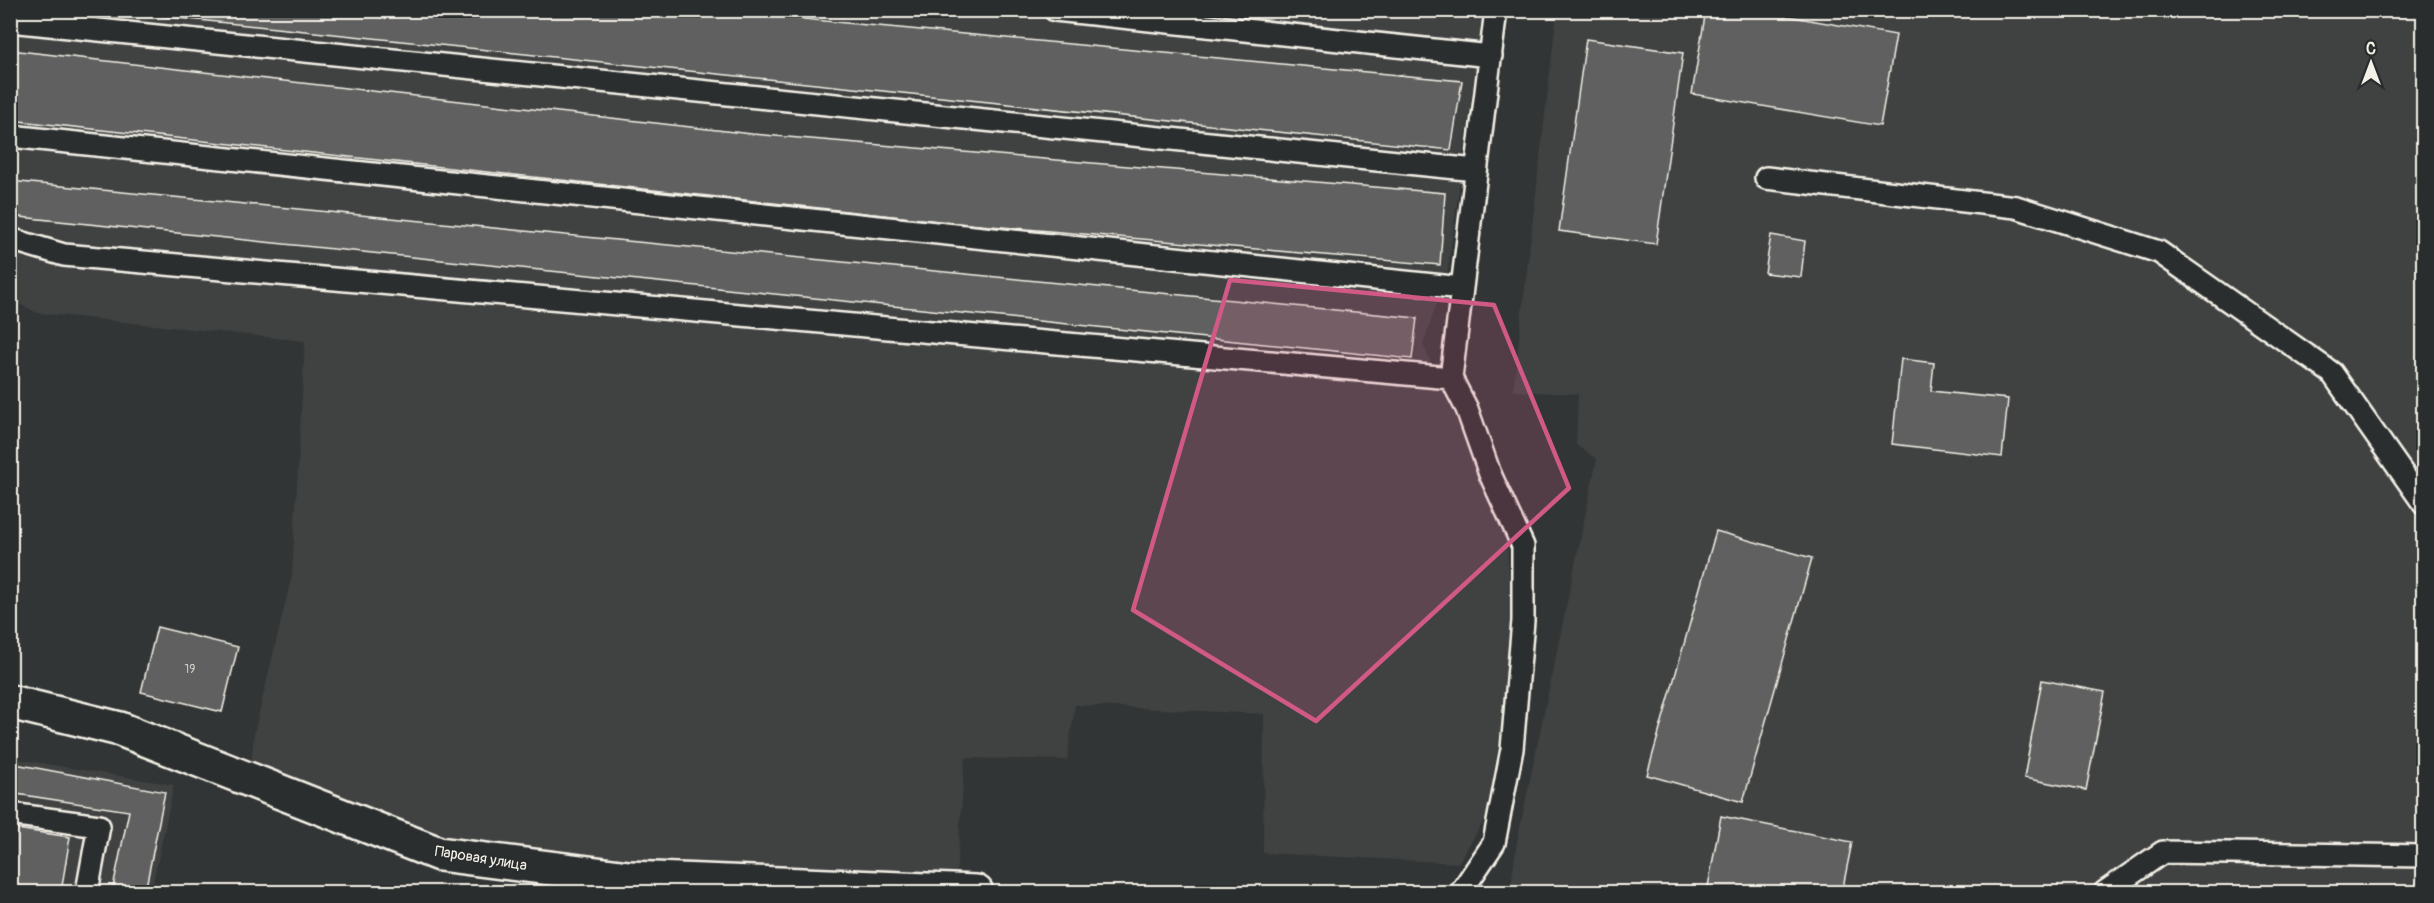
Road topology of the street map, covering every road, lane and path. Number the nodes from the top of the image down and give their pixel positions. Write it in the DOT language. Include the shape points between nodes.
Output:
graph roads {
  1 [pos="1055,10"];
  2 [pos="1496,10"];
  3 [pos="10,21"];
  4 [pos="1491,56"];
  5 [pos="10,136"];
  6 [pos="1476,170"];
  7 [pos="1766,178"];
  8 [pos="10,238"];
  9 [pos="1462,288"];
  10 [pos="1452,378"];
  11 [pos="2424,504"];
  12 [pos="10,702"];
  13 [pos="10,814"];
  14 [pos="2424,856"];
  15 [pos="87,892"];
  16 [pos="976,892"];
  17 [pos="1461,892"];
  18 [pos="2105,892"];
  1 -- 4 [label="lane"];
  2 -- 4 [label="lane"];
  3 -- 6 [label="lane"];
  4 -- 6 [label="lane"];
  5 -- 9 [label="lane"];
  6 -- 9 [label="lane"];
  7 -- 11 [label="lane" via="2016,207 2159,252 2332,373"];
  8 -- 10 [label="lane" via="64,255"];
  9 -- 10 [label="lane"];
  10 -- 17 [label="lane" via="1523,546 1523,621 1512,749 1494,843"];
  12 -- 16 [label="street, Паровая улица" via="120,729 439,854 629,878"];
  13 -- 15 [label="lane" via="99,826"];
  14 -- 18 [label="lane" via="2163,852"];
}
